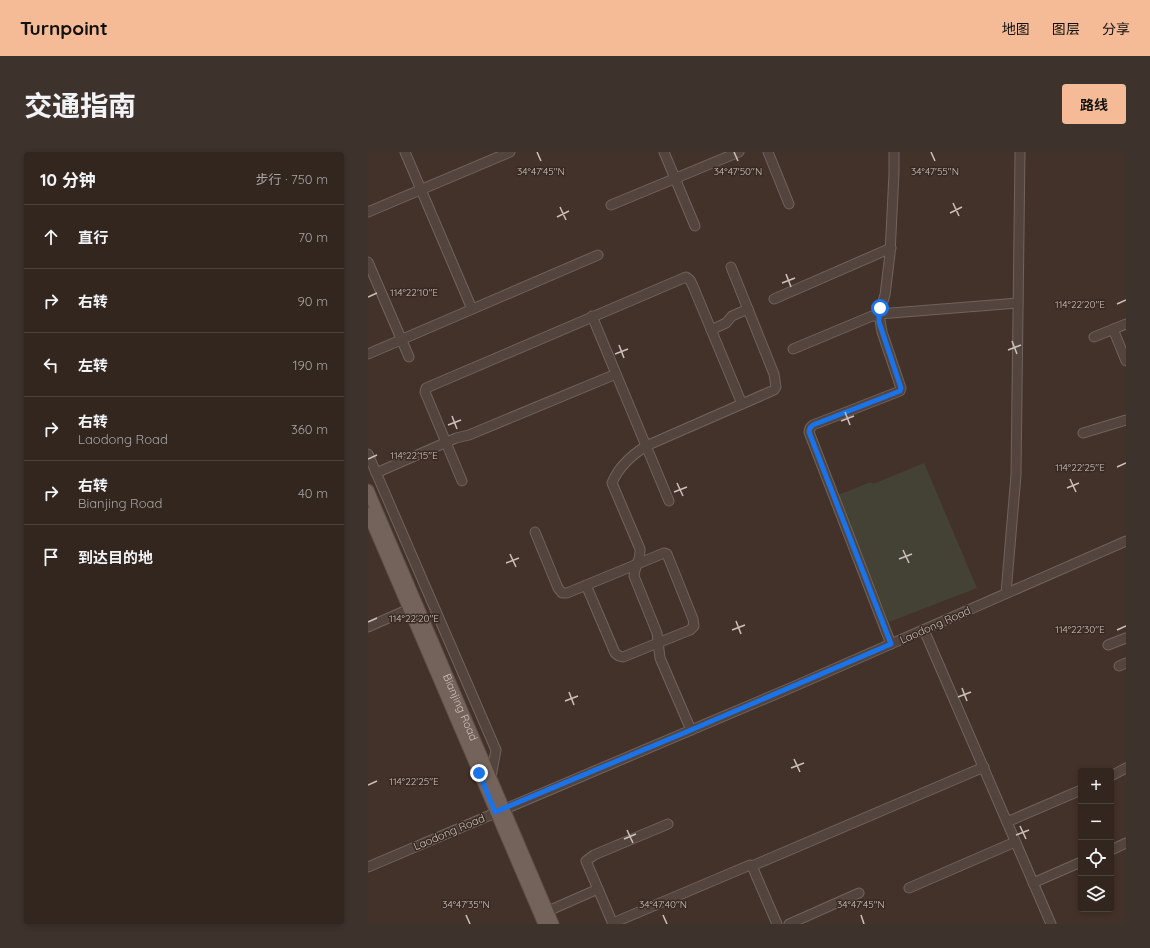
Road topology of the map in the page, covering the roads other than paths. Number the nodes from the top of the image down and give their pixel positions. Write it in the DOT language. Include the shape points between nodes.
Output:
graph roads {
  1 [pos="405,152"];
  2 [pos="510,152"];
  3 [pos="664,152"];
  4 [pos="739,152"];
  5 [pos="768,152"];
  6 [pos="894,152"];
  7 [pos="1020,152"];
  8 [pos="675,178"];
  9 [pos="421,190"];
  10 [pos="789,204"];
  11 [pos="611,205"];
  12 [pos="368,212"];
  13 [pos="695,226"];
  14 [pos="890,248"];
  15 [pos="598,255"];
  16 [pos="368,262"];
  17 [pos="731,267"];
  18 [pos="774,300"];
  19 [pos="1018,303"];
  20 [pos="472,309"];
  21 [pos="748,309"];
  22 [pos="879,315"];
  23 [pos="592,316"];
  24 [pos="1126,324"];
  25 [pos="1113,329"];
  26 [pos="711,330"];
  27 [pos="1094,337"];
  28 [pos="401,340"];
  29 [pos="793,349"];
  30 [pos="368,354"];
  31 [pos="409,358"];
  32 [pos="1126,361"];
  33 [pos="616,374"];
  34 [pos="742,404"];
  35 [pos="1126,420"];
  36 [pos="1083,433"];
  37 [pos="446,442"];
  38 [pos="646,446"];
  39 [pos="368,454"];
  40 [pos="376,473"];
  41 [pos="462,481"];
  42 [pos="368,490"];
  43 [pos="669,501"];
  44 [pos="369,518"];
  45 [pos="535,532"];
  46 [pos="1126,541"];
  47 [pos="636,564"];
  48 [pos="586,585"];
  49 [pos="1006,593"];
  50 [pos="409,609"];
  51 [pos="368,627"];
  52 [pos="924,630"];
  53 [pos="1126,638"];
  54 [pos="659,643"];
  55 [pos="891,644"];
  56 [pos="1108,645"];
  57 [pos="691,730"];
  58 [pos="984,767"];
  59 [pos="1126,768"];
  60 [pos="1114,774"];
  61 [pos="491,777"];
  62 [pos="1078,791"];
  63 [pos="500,810"];
  64 [pos="1007,822"];
  65 [pos="668,824"];
  66 [pos="1015,842"];
  67 [pos="1126,843"];
  68 [pos="1114,849"];
  69 [pos="1078,863"];
  70 [pos="752,866"];
  71 [pos="368,867"];
  72 [pos="1033,883"];
  73 [pos="909,888"];
  74 [pos="598,889"];
  75 [pos="859,893"];
  76 [pos="548,911"];
  77 [pos="544,924"];
  78 [pos="554,924"];
  79 [pos="613,924"];
  80 [pos="777,924"];
  81 [pos="789,924"];
  82 [pos="1050,924"];
  1 -- 9 [label="street"];
  2 -- 9 [label="street"];
  3 -- 8 [label="street"];
  4 -- 8 [label="street"];
  5 -- 10 [label="street"];
  6 -- 14 [label="street"];
  7 -- 19 [label="street"];
  8 -- 11 [label="street"];
  8 -- 13 [label="street"];
  9 -- 12 [label="street"];
  9 -- 20 [label="street"];
  14 -- 18 [label="street"];
  14 -- 22 [label="street" via="885,295"];
  15 -- 20 [label="street"];
  16 -- 28 [label="street"];
  17 -- 21 [label="street"];
  19 -- 22 [label="street"];
  19 -- 49 [label="street" via="1016,475"];
  20 -- 28 [label="street"];
  21 -- 26 [label="street"];
  21 -- 34 [label="street" via="774,374 776,387"];
  22 -- 29 [label="street"];
  22 -- 55 [label="street" via="900,391 813,425 809,432"];
  23 -- 26 [label="street" via="686,277 693,286"];
  23 -- 33 [label="street"];
  23 -- 37 [label="street" via="426,388 425,392"];
  24 -- 25 [label="street"];
  25 -- 27 [label="street"];
  25 -- 32 [label="street"];
  26 -- 34 [label="street"];
  28 -- 30 [label="street"];
  28 -- 31 [label="street"];
  33 -- 37 [label="street" via="469,435"];
  33 -- 38 [label="street"];
  34 -- 38 [label="street"];
  35 -- 36 [label="street"];
  37 -- 40 [label="street"];
  37 -- 41 [label="street"];
  38 -- 43 [label="street"];
  38 -- 47 [label="street" via="625,464 612,484 640,549 641,556"];
  39 -- 40 [label="street"];
  40 -- 61 [label="street" via="496,750"];
  42 -- 61 [label="main road, Bianjing Road"];
  44 -- 50 [label="main road, Bianjing Road"];
  45 -- 48 [label="street" via="562,593"];
  46 -- 49 [label="street, Laodong Road"];
  47 -- 48 [label="street"];
  47 -- 54 [label="street" via="634,576"];
  47 -- 54 [label="street" via="667,554 693,619 694,626 690,630"];
  48 -- 54 [label="street" via="619,656 623,657"];
  49 -- 52 [label="street, Laodong Road"];
  50 -- 51 [label="street"];
  50 -- 63 [label="main road, Bianjing Road"];
  52 -- 55 [label="street, Laodong Road"];
  52 -- 58 [label="street"];
  53 -- 56 [label="street"];
  54 -- 57 [label="street" via="660,658"];
  55 -- 57 [label="street, Laodong Road"];
  57 -- 63 [label="street, Laodong Road"];
  58 -- 64 [label="street"];
  58 -- 70 [label="street"];
  59 -- 60 [label="street"];
  61 -- 63 [label="main road, Bianjing Road"];
  62 -- 64 [label="street"];
  63 -- 71 [label="street, Laodong Road"];
  63 -- 76 [label="main road, Bianjing Road"];
  63 -- 77 [label="main road, Bianjing Road"];
  64 -- 66 [label="street"];
  65 -- 74 [label="street" via="594,855 586,861"];
  66 -- 72 [label="street"];
  66 -- 73 [label="street"];
  67 -- 68 [label="street"];
  69 -- 72 [label="street"];
  70 -- 79 [label="street"];
  70 -- 80 [label="street"];
  72 -- 82 [label="street"];
  74 -- 76 [label="street"];
  74 -- 79 [label="street"];
  75 -- 81 [label="street"];
  76 -- 78 [label="main road, Bianjing Road"];
}
